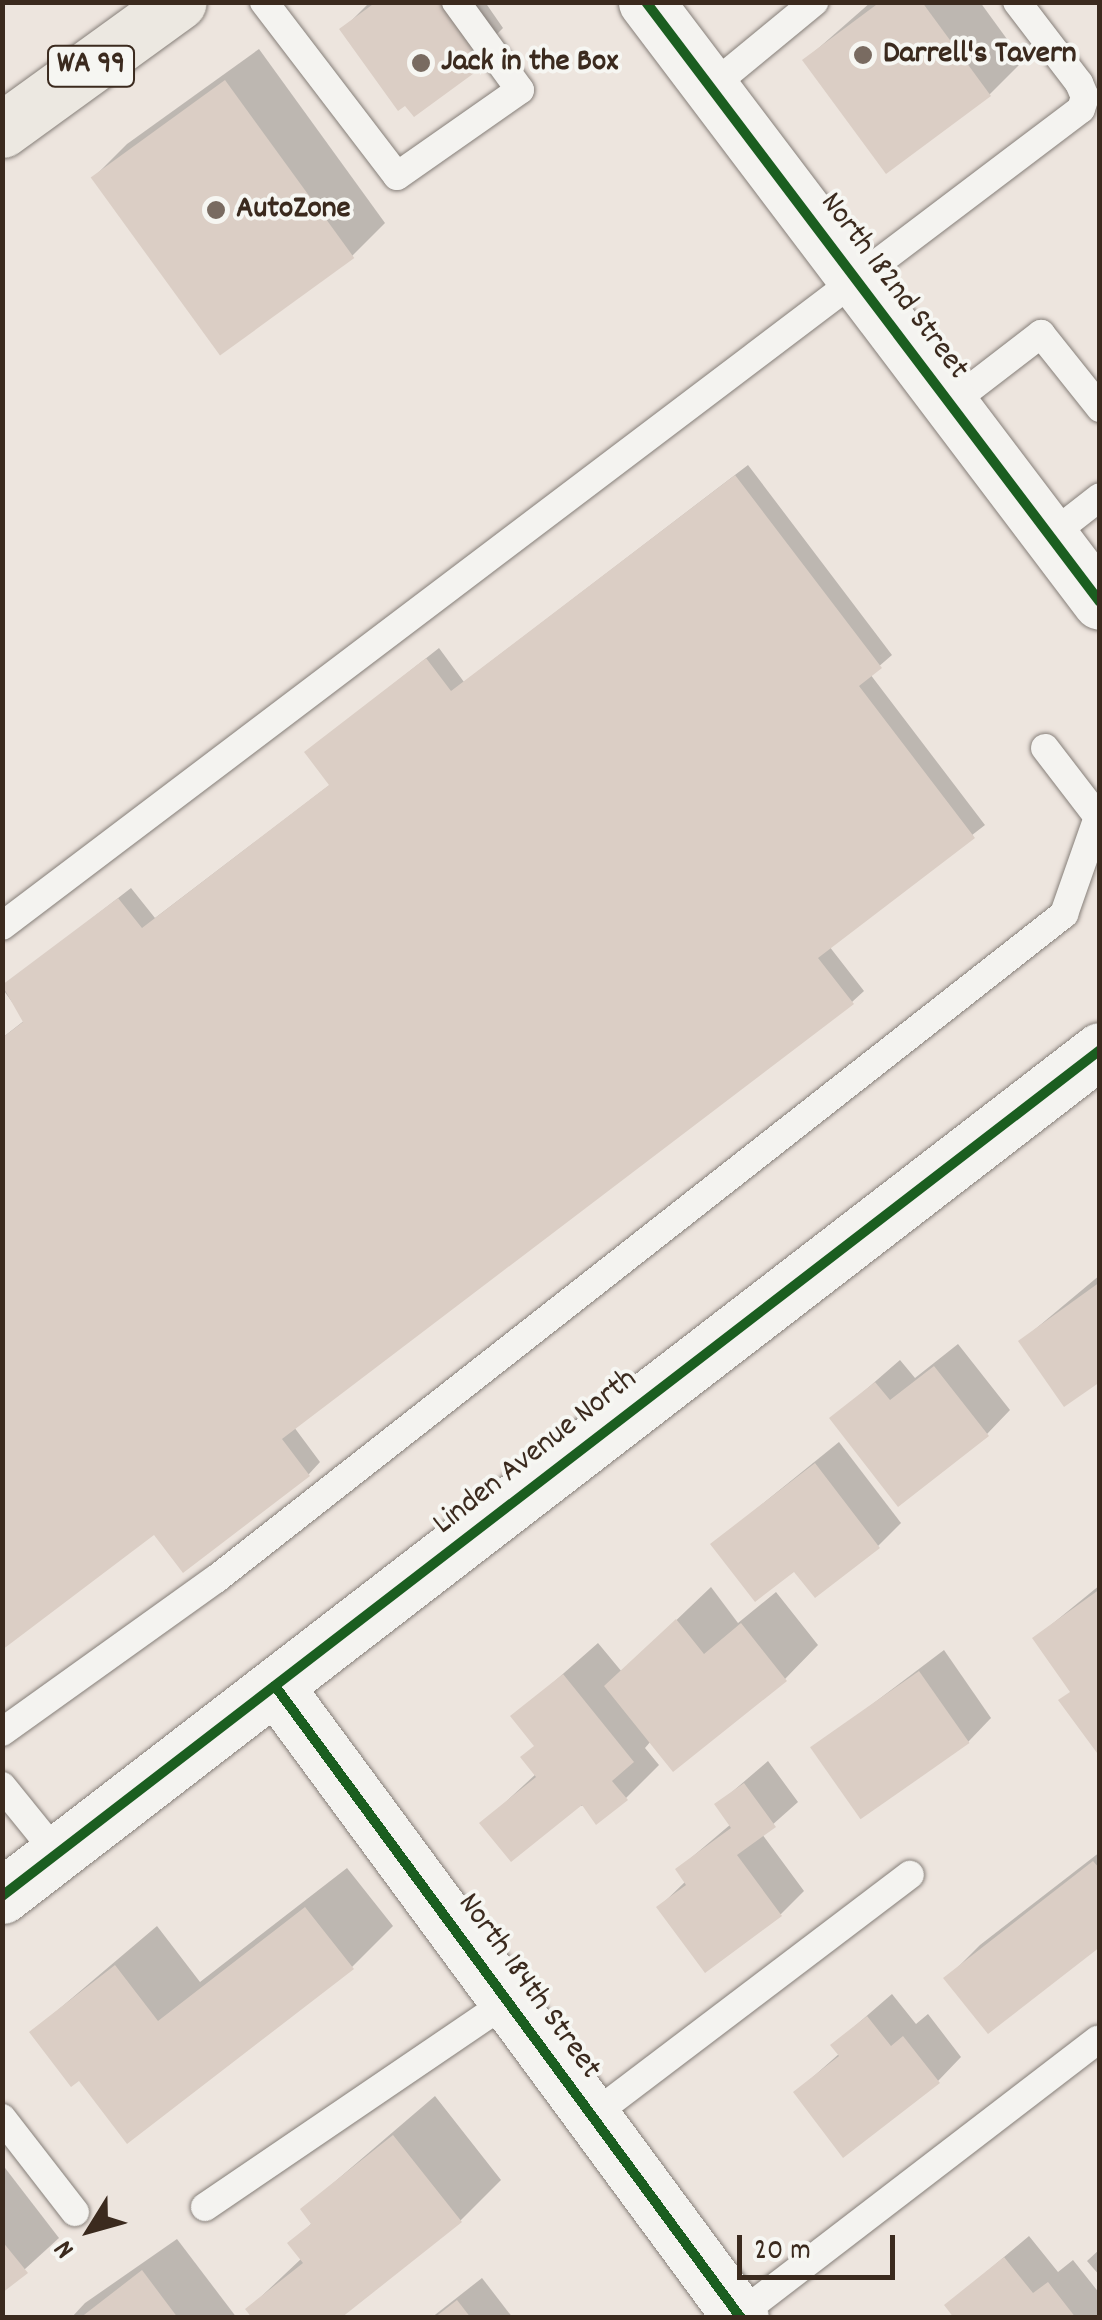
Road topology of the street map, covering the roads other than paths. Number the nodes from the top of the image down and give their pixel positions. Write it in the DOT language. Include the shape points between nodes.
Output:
graph roads {
  1 [pos="179,2"];
  2 [pos="264,2"];
  3 [pos="456,2"];
  4 [pos="646,2"];
  5 [pos="814,2"];
  6 [pos="1017,2"];
  7 [pos="711,88"];
  8 [pos="2,130"];
  9 [pos="858,283"];
  10 [pos="950,404"];
  11 [pos="1100,408"];
  12 [pos="1100,498"];
  13 [pos="1050,536"];
  14 [pos="1100,602"];
  15 [pos="1045,748"];
  16 [pos="1099,817"];
  17 [pos="2,926"];
  18 [pos="1100,1050"];
  19 [pos="275,1686"];
  20 [pos="2,1732"];
  21 [pos="2,1786"];
  22 [pos="57,1854"];
  23 [pos="910,1875"];
  24 [pos="2,1896"];
  25 [pos="508,2001"];
  26 [pos="1098,2040"];
  27 [pos="592,2116"];
  28 [pos="2,2118"];
  29 [pos="204,2207"];
  30 [pos="75,2212"];
  31 [pos="740,2316"];
  1 -- 8 [label="highway, WA 99"];
  2 -- 3 [label="lane" via="398,176 520,90"];
  4 -- 7 [label="street, North 182nd Street"];
  5 -- 7 [label="lane"];
  6 -- 9 [label="lane" via="1086,97 1052,133"];
  7 -- 9 [label="street, North 182nd Street"];
  9 -- 10 [label="street, North 182nd Street"];
  9 -- 17 [label="lane"];
  10 -- 11 [label="lane" via="1041,334"];
  10 -- 13 [label="street, North 182nd Street"];
  12 -- 13 [label="lane"];
  13 -- 14 [label="street, North 182nd Street"];
  15 -- 16 [label="lane"];
  16 -- 20 [label="lane" via="1064,914 216,1579"];
  18 -- 19 [label="street, Linden Avenue North"];
  19 -- 22 [label="street, Linden Avenue North"];
  19 -- 25 [label="street, North 184th Street"];
  21 -- 22 [label="lane"];
  22 -- 24 [label="street, Linden Avenue North"];
  23 -- 27 [label="lane"];
  25 -- 27 [label="street, North 184th Street"];
  25 -- 29 [label="lane"];
  26 -- 31 [label="lane"];
  27 -- 31 [label="street, North 184th Street"];
  28 -- 30 [label="lane"];
}
